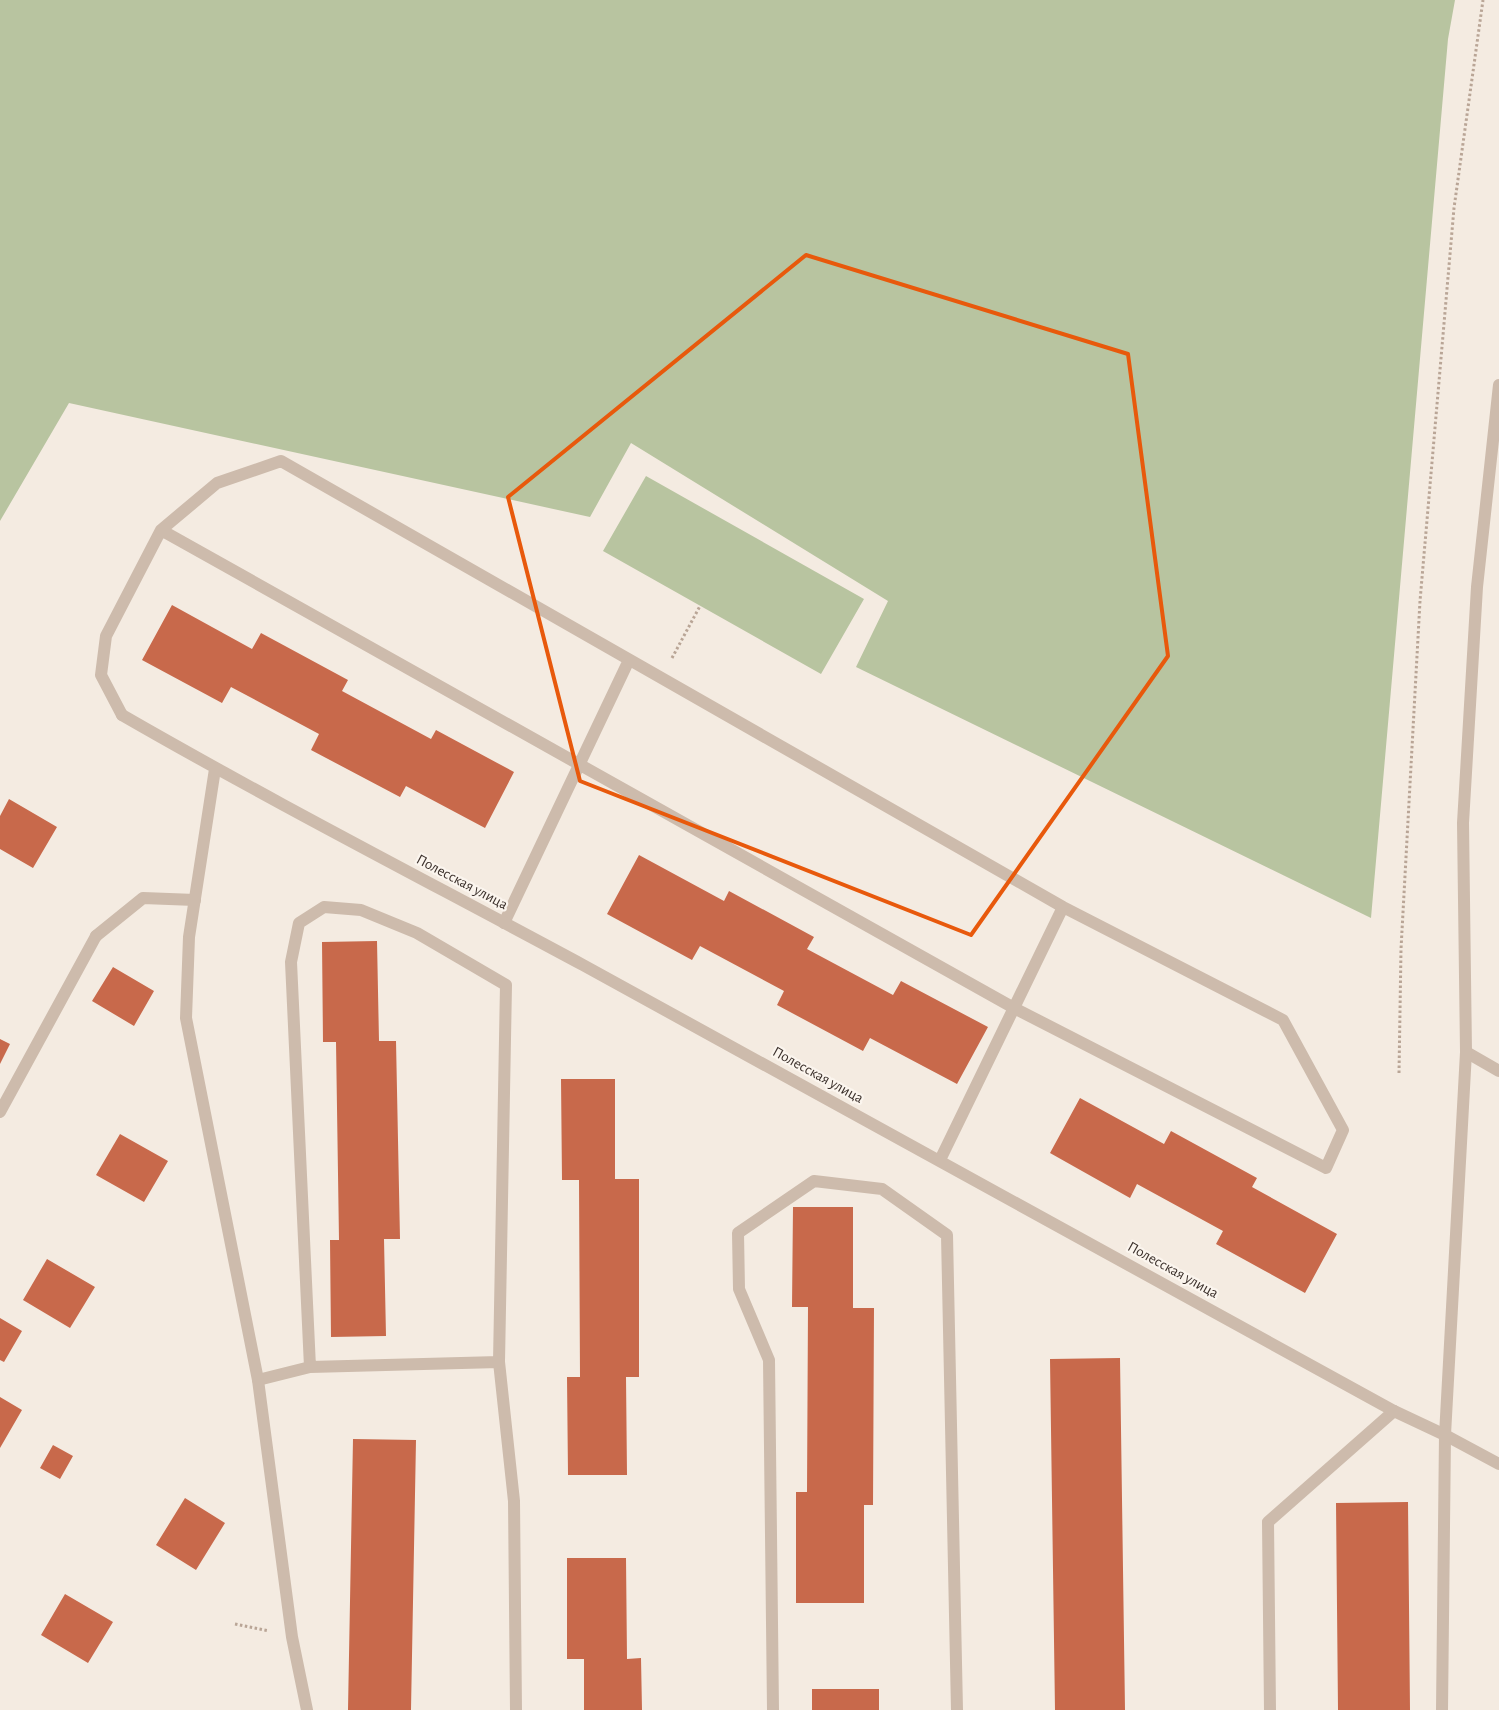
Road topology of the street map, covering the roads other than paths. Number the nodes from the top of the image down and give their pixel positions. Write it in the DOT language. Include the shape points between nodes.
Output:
graph roads {
  1 [pos="1499,384"];
  2 [pos="161,530"];
  3 [pos="629,660"];
  4 [pos="580,763"];
  5 [pos="215,769"];
  6 [pos="195,900"];
  7 [pos="1063,907"];
  8 [pos="504,923"];
  9 [pos="1014,1008"];
  10 [pos="1466,1052"];
  11 [pos="1499,1071"];
  12 [pos="0,1112"];
  13 [pos="940,1160"];
  14 [pos="499,1362"];
  15 [pos="310,1367"];
  16 [pos="258,1380"];
  17 [pos="1394,1411"];
  18 [pos="1445,1435"];
  19 [pos="1499,1464"];
  20 [pos="307,1710"];
  21 [pos="516,1710"];
  22 [pos="773,1710"];
  23 [pos="957,1710"];
  24 [pos="1270,1710"];
  25 [pos="1442,1710"];
  1 -- 10 [label="street" via="1477,587 1463,823"];
  2 -- 3 [label="street" via="218,483 281,462"];
  2 -- 4 [label="street"];
  2 -- 5 [label="street, Полесская улица" via="106,636 101,675 122,715"];
  3 -- 4 [label="street"];
  3 -- 7 [label="street"];
  4 -- 8 [label="street"];
  4 -- 9 [label="street"];
  5 -- 6 [label="street"];
  5 -- 8 [label="street, Полесская улица"];
  6 -- 12 [label="street" via="144,898 96,936"];
  6 -- 16 [label="street" via="189,937 186,1018"];
  7 -- 9 [label="street"];
  7 -- 9 [label="street" via="1284,1020 1343,1130 1326,1168"];
  8 -- 13 [label="street, Полесская улица"];
  9 -- 13 [label="street"];
  10 -- 11 [label="street"];
  10 -- 18 [label="street"];
  13 -- 17 [label="street, Полесская улица"];
  14 -- 15 [label="street"];
  14 -- 15 [label="street" via="506,985 417,933 361,910 324,907 299,923 291,962"];
  14 -- 21 [label="street" via="514,1501"];
  15 -- 16 [label="street"];
  16 -- 20 [label="street" via="292,1637"];
  17 -- 18 [label="street, Полесская улица"];
  17 -- 24 [label="street" via="1268,1522"];
  18 -- 19 [label="street, Полесская улица"];
  18 -- 25 [label="street"];
  22 -- 23 [label="street" via="769,1360 740,1289 738,1233 814,1181 882,1188 947,1235"];
}
